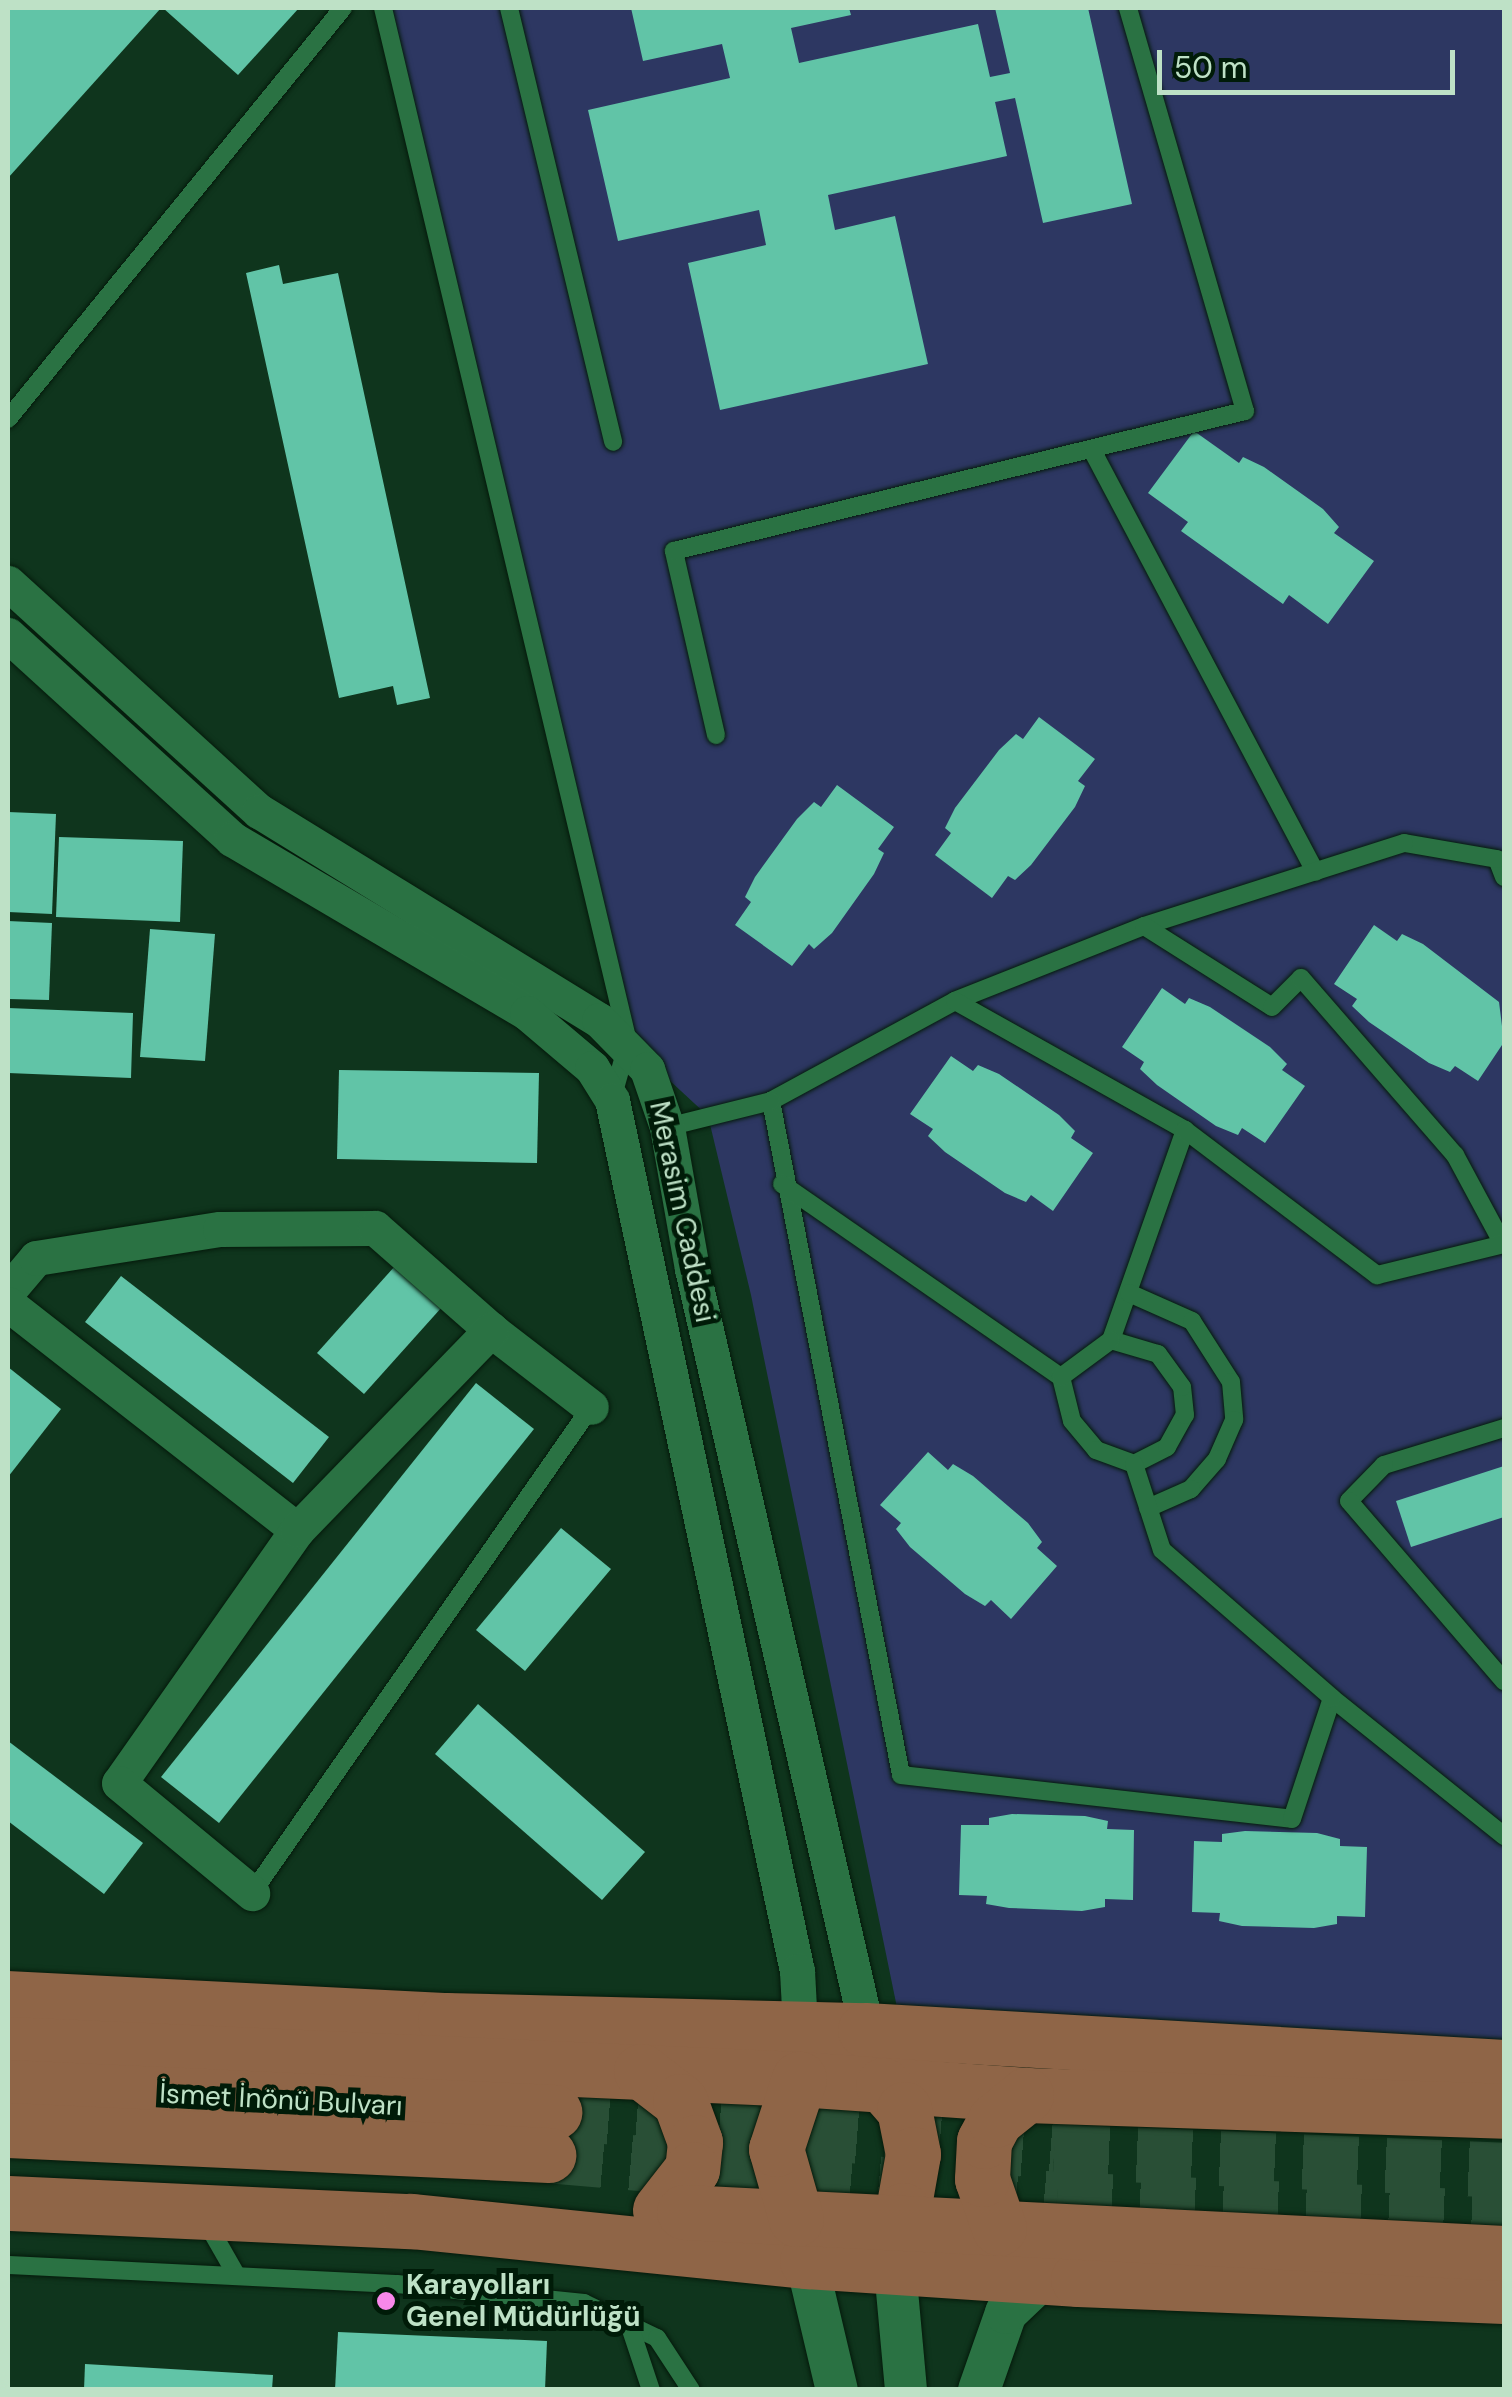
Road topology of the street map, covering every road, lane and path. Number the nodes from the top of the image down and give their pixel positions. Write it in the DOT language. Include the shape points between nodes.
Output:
graph roads {
  1 [pos="343,8"];
  2 [pos="384,8"];
  3 [pos="509,8"];
  4 [pos="1128,8"];
  5 [pos="8,420"];
  6 [pos="613,442"];
  7 [pos="1092,452"];
  8 [pos="8,582"];
  9 [pos="8,636"];
  10 [pos="716,736"];
  11 [pos="1315,872"];
  12 [pos="1504,877"];
  13 [pos="1144,926"];
  14 [pos="955,1001"];
  15 [pos="628,1042"];
  16 [pos="612,1100"];
  17 [pos="771,1101"];
  18 [pos="667,1126"];
  19 [pos="1185,1130"];
  20 [pos="782,1184"];
  21 [pos="1504,1244"];
  22 [pos="8,1291"];
  23 [pos="1128,1293"];
  24 [pos="8,1304"];
  25 [pos="491,1330"];
  26 [pos="1111,1340"];
  27 [pos="1060,1376"];
  28 [pos="591,1407"];
  29 [pos="1504,1428"];
  30 [pos="1134,1464"];
  31 [pos="1148,1508"];
  32 [pos="297,1530"];
  33 [pos="1504,1680"];
  34 [pos="1332,1698"];
  35 [pos="1504,1836"];
  36 [pos="252,1892"];
  37 [pos="8,1998"];
  38 [pos="865,2030"];
  39 [pos="8,2044"];
  40 [pos="800,2053"];
  41 [pos="1504,2066"];
  42 [pos="641,2071"];
  43 [pos="883,2086"];
  44 [pos="8,2087"];
  45 [pos="1026,2095"];
  46 [pos="1504,2111"];
  47 [pos="8,2130"];
  48 [pos="8,2172"];
  49 [pos="8,2203"];
  50 [pos="660,2210"];
  51 [pos="200,2211"];
  52 [pos="999,2228"];
  53 [pos="801,2240"];
  54 [pos="892,2244"];
  55 [pos="1504,2253"];
  56 [pos="8,2265"];
  57 [pos="1046,2275"];
  58 [pos="237,2276"];
  59 [pos="1504,2296"];
  60 [pos="628,2320"];
  61 [pos="652,2390"];
  62 [pos="691,2390"];
  63 [pos="837,2390"];
  64 [pos="906,2390"];
  65 [pos="979,2390"];
  1 -- 5 [label="lane"];
  2 -- 15 [label="lane"];
  3 -- 6 [label="lane"];
  4 -- 7 [label="lane" via="1245,411"];
  7 -- 10 [label="lane" via="674,552"];
  7 -- 11 [label="lane"];
  8 -- 15 [label="street, Merasim Caddesi" via="259,810"];
  9 -- 16 [label="street, Merasim Caddesi" via="232,839 527,1013 583,1058"];
  11 -- 12 [label="lane" via="1404,844 1497,860"];
  11 -- 13 [label="lane"];
  13 -- 14 [label="lane"];
  13 -- 21 [label="lane" via="1272,1007 1301,978 1455,1155"];
  14 -- 17 [label="lane"];
  14 -- 19 [label="lane"];
  15 -- 16 [label="lane"];
  15 -- 18 [label="street, Merasim Caddesi" via="658,1091"];
  16 -- 40 [label="street, Merasim Caddesi" via="798,1972"];
  17 -- 18 [label="lane"];
  17 -- 20 [label="lane"];
  18 -- 38 [label="street, Merasim Caddesi" via="692,1269"];
  19 -- 21 [label="lane" via="1377,1275"];
  19 -- 23 [label="lane"];
  20 -- 27 [label="lane"];
  20 -- 34 [label="lane" via="901,1775 1292,1819"];
  22 -- 25 [label="street" via="36,1258 220,1229 375,1228"];
  23 -- 26 [label="lane"];
  23 -- 31 [label="lane" via="1192,1321 1231,1382 1234,1420 1217,1459 1191,1490"];
  24 -- 32 [label="street"];
  25 -- 28 [label="street"];
  25 -- 32 [label="street"];
  26 -- 27 [label="lane"];
  26 -- 30 [label="lane" via="1158,1354 1182,1388 1185,1414 1167,1447"];
  27 -- 30 [label="lane" via="1072,1421 1096,1450"];
  28 -- 36 [label="lane"];
  29 -- 33 [label="lane" via="1384,1465 1349,1502"];
  30 -- 31 [label="lane"];
  31 -- 34 [label="lane" via="1162,1550"];
  32 -- 36 [label="street" via="119,1783"];
  34 -- 35 [label="lane"];
  37 -- 40 [label="main road" via="445,2020"];
  38 -- 40 [label="main road"];
  38 -- 41 [label="main road"];
  38 -- 43 [label="street, Merasim Caddesi"];
  39 -- 42 [label="main road"];
  40 -- 42 [label="main road"];
  40 -- 43 [label="main road"];
  40 -- 53 [label="main road" via="776,2149"];
  42 -- 50 [label="main road" via="680,2101 695,2142 692,2169"];
  43 -- 45 [label="main road"];
  43 -- 54 [label="main road" via="904,2109 913,2154"];
  44 -- 47 [label="main road, İsmet İnönü Bulvarı" via="551,2133"];
  45 -- 46 [label="main road"];
  45 -- 52 [label="main road" via="995,2120 984,2141 986,2196"];
  48 -- 50 [label="main road"];
  49 -- 51 [label="main road"];
  50 -- 53 [label="main road"];
  51 -- 53 [label="main road"];
  51 -- 58 [label="lane"];
  52 -- 54 [label="main road"];
  52 -- 55 [label="main road"];
  53 -- 54 [label="main road"];
  53 -- 63 [label="street"];
  54 -- 57 [label="main road"];
  54 -- 64 [label="street"];
  56 -- 58 [label="lane"];
  57 -- 59 [label="main road"];
  57 -- 65 [label="street" via="1006,2313"];
  58 -- 60 [label="lane" via="474,2289 584,2303"];
  60 -- 61 [label="lane"];
  60 -- 62 [label="lane" via="656,2338"];
}
